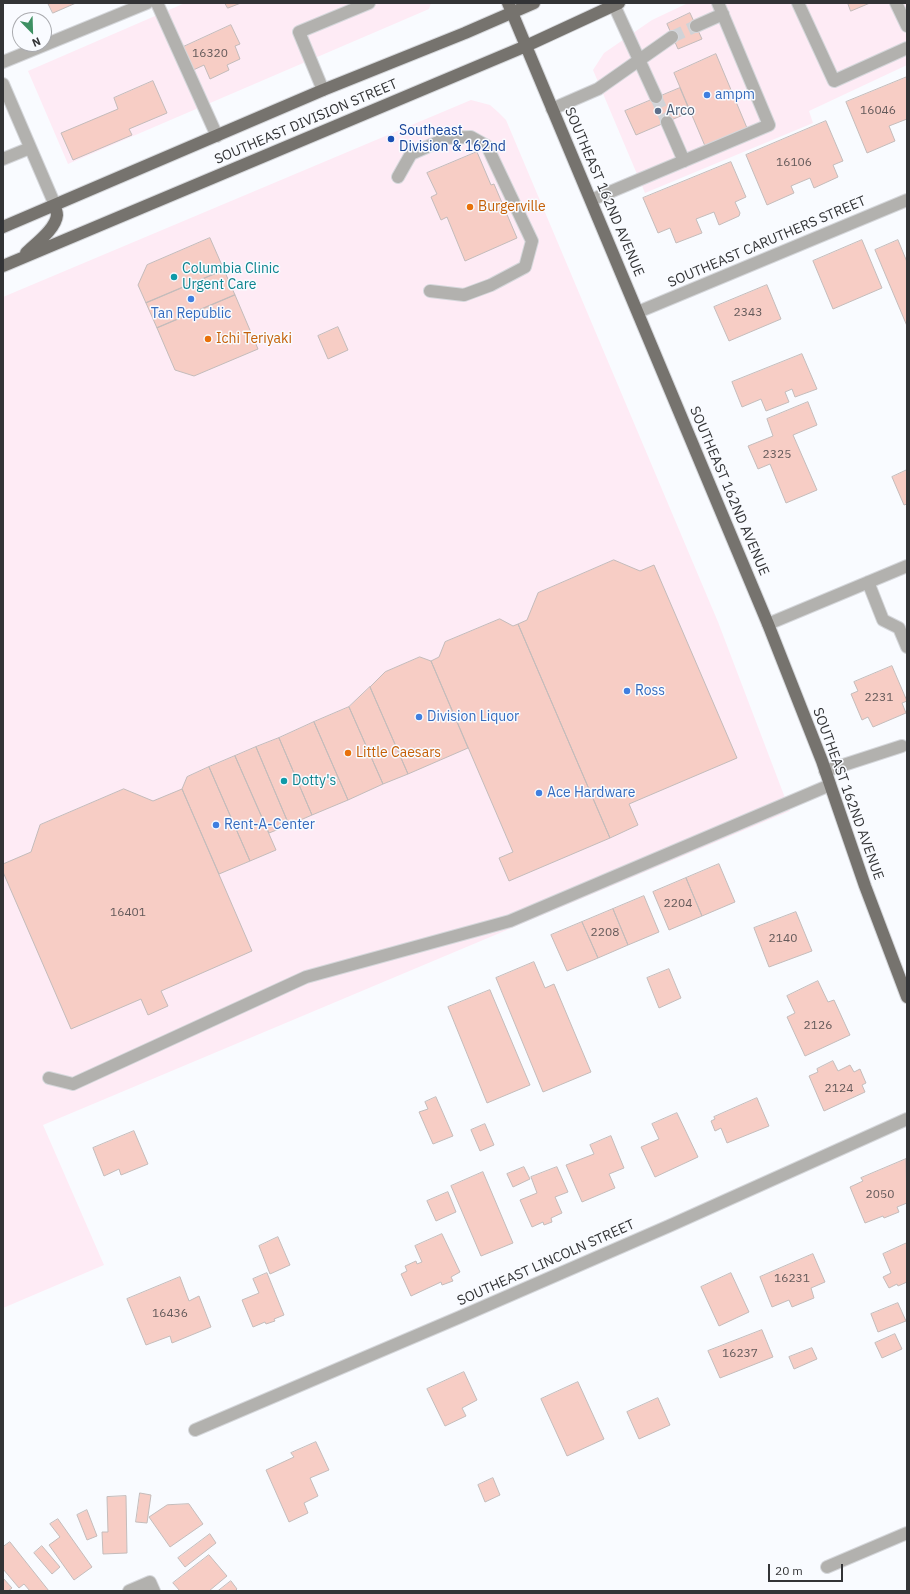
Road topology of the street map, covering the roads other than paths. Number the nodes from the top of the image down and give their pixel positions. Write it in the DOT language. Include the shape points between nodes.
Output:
graph roads {
  1 [pos="147,3"];
  2 [pos="157,3"];
  3 [pos="369,3"];
  4 [pos="534,3"];
  5 [pos="798,3"];
  6 [pos="896,3"];
  7 [pos="616,4"];
  8 [pos="510,8"];
  9 [pos="721,9"];
  10 [pos="696,26"];
  11 [pos="907,26"];
  12 [pos="672,36"];
  13 [pos="526,46"];
  14 [pos="907,48"];
  15 [pos="639,60"];
  16 [pos="3,62"];
  17 [pos="3,84"];
  18 [pos="323,90"];
  19 [pos="656,97"];
  20 [pos="552,108"];
  21 [pos="667,122"];
  22 [pos="217,136"];
  23 [pos="30,148"];
  24 [pos="3,159"];
  25 [pos="684,161"];
  26 [pos="398,177"];
  27 [pos="591,200"];
  28 [pos="907,200"];
  29 [pos="54,205"];
  30 [pos="3,227"];
  31 [pos="19,259"];
  32 [pos="3,266"];
  33 [pos="430,291"];
  34 [pos="638,312"];
  35 [pos="907,566"];
  36 [pos="868,582"];
  37 [pos="768,624"];
  38 [pos="907,647"];
  39 [pos="902,746"];
  40 [pos="825,771"];
  41 [pos="830,785"];
  42 [pos="903,975"];
  43 [pos="907,997"];
  44 [pos="49,1078"];
  45 [pos="907,1119"];
  46 [pos="195,1430"];
  47 [pos="907,1533"];
  48 [pos="827,1567"];
  49 [pos="152,1586"];
  50 [pos="129,1591"];
  1 -- 16 [label="street"];
  2 -- 22 [label="street"];
  3 -- 18 [label="street" via="299,32"];
  4 -- 8 [label="main road, SOUTHEAST DIVISION STREET"];
  5 -- 14 [label="street" via="834,82"];
  6 -- 11 [label="street"];
  7 -- 13 [label="main road, SOUTHEAST DIVISION STREET"];
  7 -- 15 [label="street"];
  8 -- 13 [label="main road, SOUTHEAST 162ND AVENUE"];
  8 -- 18 [label="main road, SOUTHEAST DIVISION STREET"];
  9 -- 10 [label="street"];
  9 -- 25 [label="street" via="770,125"];
  12 -- 15 [label="street"];
  13 -- 20 [label="main road, SOUTHEAST 162ND AVENUE"];
  13 -- 31 [label="main road, SOUTHEAST DIVISION STREET"];
  15 -- 19 [label="street"];
  15 -- 20 [label="street" via="598,90"];
  17 -- 23 [label="street"];
  18 -- 22 [label="main road, SOUTHEAST DIVISION STREET"];
  20 -- 27 [label="main road, SOUTHEAST 162ND AVENUE"];
  21 -- 25 [label="street"];
  22 -- 29 [label="main road, SOUTHEAST DIVISION STREET"];
  23 -- 24 [label="street"];
  23 -- 29 [label="street"];
  25 -- 27 [label="street"];
  26 -- 33 [label="street" via="411,154 447,138 470,137 487,146 532,241 525,267 491,285 464,295"];
  27 -- 34 [label="main road, SOUTHEAST 162ND AVENUE"];
  28 -- 34 [label="street, SOUTHEAST CARUTHERS STREET"];
  29 -- 30 [label="main road, SOUTHEAST DIVISION STREET"];
  29 -- 31 [label="main road" via="57,215 54,223"];
  31 -- 32 [label="main road, SOUTHEAST DIVISION STREET"];
  34 -- 37 [label="main road, SOUTHEAST 162ND AVENUE"];
  35 -- 36 [label="street"];
  36 -- 37 [label="street"];
  36 -- 38 [label="street" via="883,620 898,628"];
  37 -- 40 [label="main road, SOUTHEAST 162ND AVENUE"];
  39 -- 40 [label="street"];
  40 -- 41 [label="main road, SOUTHEAST 162ND AVENUE"];
  41 -- 42 [label="main road, SOUTHEAST 162ND AVENUE" via="865,886"];
  41 -- 44 [label="street" via="510,921 306,977 73,1084"];
  42 -- 43 [label="main road, SOUTHEAST 162ND AVENUE"];
  45 -- 46 [label="street, SOUTHEAST LINCOLN STREET" via="460,1318"];
  47 -- 48 [label="street"];
  49 -- 50 [label="street"];
}
